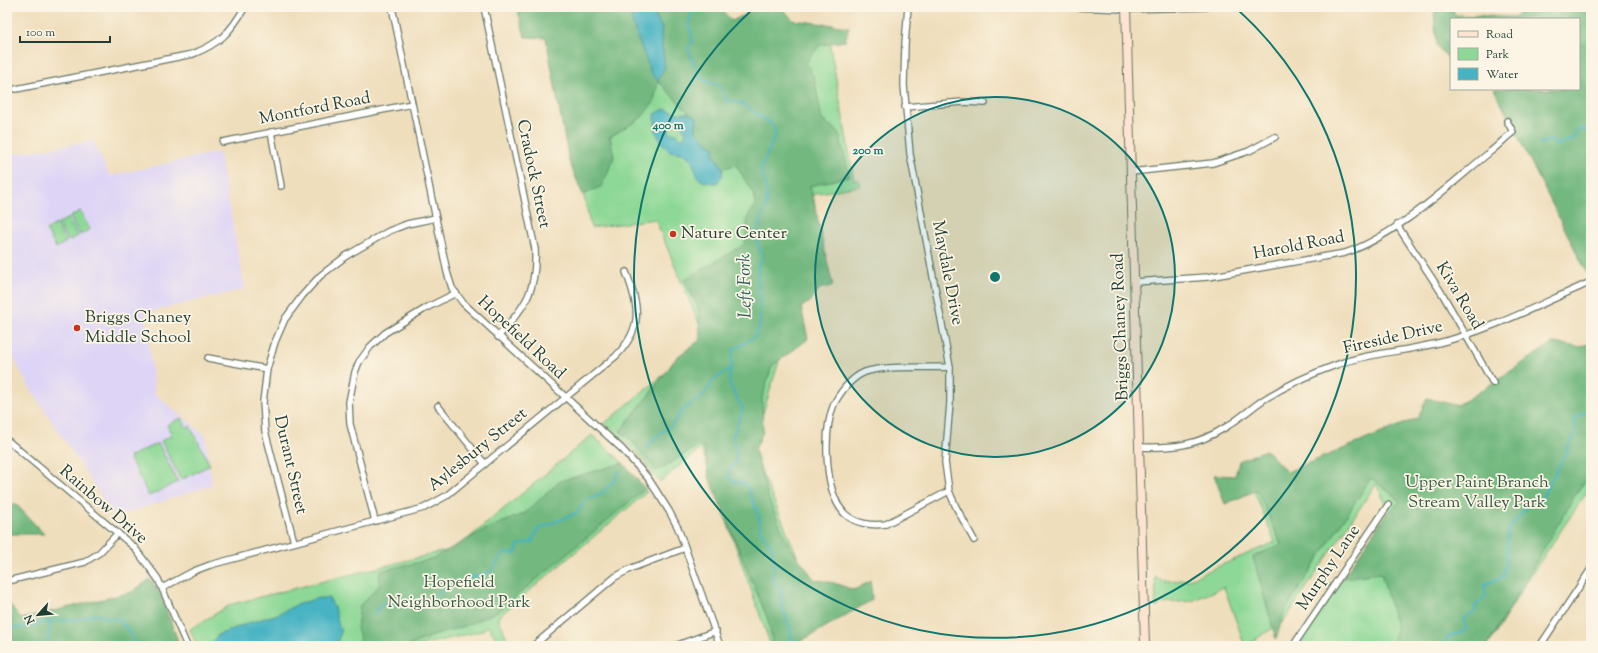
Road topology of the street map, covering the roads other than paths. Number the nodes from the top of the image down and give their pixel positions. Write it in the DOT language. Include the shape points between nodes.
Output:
graph roads {
  1 [pos="245,7"];
  2 [pos="392,7"];
  3 [pos="484,7"];
  4 [pos="908,7"];
  5 [pos="1073,7"];
  6 [pos="1206,7"];
  7 [pos="1126,8"];
  8 [pos="16,89"];
  9 [pos="984,103"];
  10 [pos="412,104"];
  11 [pos="905,107"];
  12 [pos="1507,121"];
  13 [pos="270,132"];
  14 [pos="1275,137"];
  15 [pos="223,142"];
  16 [pos="1131,172"];
  17 [pos="281,186"];
  18 [pos="436,218"];
  19 [pos="1397,225"];
  20 [pos="626,272"];
  21 [pos="1135,282"];
  22 [pos="1591,282"];
  23 [pos="456,293"];
  24 [pos="1466,335"];
  25 [pos="498,337"];
  26 [pos="208,358"];
  27 [pos="950,367"];
  28 [pos="267,369"];
  29 [pos="1493,382"];
  30 [pos="565,398"];
  31 [pos="438,406"];
  32 [pos="7,440"];
  33 [pos="1140,447"];
  34 [pos="485,464"];
  35 [pos="949,491"];
  36 [pos="1388,506"];
  37 [pos="375,521"];
  38 [pos="118,533"];
  39 [pos="974,540"];
  40 [pos="294,542"];
  41 [pos="685,548"];
  42 [pos="1591,569"];
  43 [pos="8,581"];
  44 [pos="162,588"];
  45 [pos="716,631"];
  46 [pos="187,646"];
  47 [pos="533,646"];
  48 [pos="675,646"];
  49 [pos="720,646"];
  50 [pos="1145,646"];
  51 [pos="1293,646"];
  52 [pos="1540,646"];
  1 -- 8 [label="street" via="235,25 221,39 193,54"];
  2 -- 10 [label="street, Hopefield Road"];
  3 -- 25 [label="street, Cradock Street" via="535,249 534,279 528,296 521,309"];
  4 -- 11 [label="street, Maydale Drive"];
  5 -- 7 [label="street"];
  6 -- 7 [label="street"];
  7 -- 16 [label="main road, Briggs Chaney Road"];
  9 -- 11 [label="street" via="962,102"];
  10 -- 13 [label="street, Montford Road"];
  10 -- 18 [label="street, Hopefield Road"];
  11 -- 27 [label="street, Maydale Drive" via="910,154"];
  12 -- 19 [label="street, Harold Road" via="1513,132 1435,198"];
  13 -- 15 [label="street, Montford Road"];
  13 -- 17 [label="street"];
  14 -- 16 [label="street" via="1250,151 1213,162"];
  16 -- 21 [label="main road, Briggs Chaney Road"];
  18 -- 23 [label="street, Hopefield Road" via="447,272"];
  18 -- 28 [label="street, Durant Street" via="407,224 390,231 346,256 320,276 285,319"];
  19 -- 21 [label="street, Harold Road" via="1361,248 1345,253 1208,277"];
  19 -- 24 [label="street, Kiva Road" via="1444,295"];
  20 -- 30 [label="street, Aylesbury Street" via="637,307 636,321 630,339 616,356"];
  21 -- 33 [label="main road, Briggs Chaney Road"];
  22 -- 24 [label="street, Fireside Drive"];
  23 -- 25 [label="street, Hopefield Road" via="462,303"];
  23 -- 37 [label="street" via="385,333 370,347 355,372 349,402 350,424"];
  24 -- 29 [label="street, Kiva Road"];
  24 -- 33 [label="street, Fireside Drive" via="1433,344 1374,354 1337,365 1296,382 1263,400 1227,427 1205,439 1180,446"];
  25 -- 30 [label="street, Hopefield Road"];
  26 -- 28 [label="street"];
  27 -- 35 [label="street, Maydale Drive" via="945,462"];
  27 -- 35 [label="street" via="878,369 855,378 845,387 834,405 826,452 829,478 837,503 844,513 861,523 886,524"];
  28 -- 40 [label="street, Durant Street" via="263,402 265,431"];
  30 -- 34 [label="street, Aylesbury Street"];
  30 -- 41 [label="street, Hopefield Road" via="622,449 648,478 669,511"];
  31 -- 34 [label="street"];
  32 -- 38 [label="street, Rainbow Drive"];
  33 -- 50 [label="main road, Briggs Chaney Road"];
  34 -- 37 [label="street, Aylesbury Street" via="436,503"];
  35 -- 39 [label="street, Maydale Drive"];
  36 -- 51 [label="street, Murphy Lane"];
  37 -- 40 [label="street, Aylesbury Street"];
  38 -- 43 [label="street" via="99,553 85,562"];
  38 -- 44 [label="street, Rainbow Drive" via="145,560"];
  40 -- 44 [label="street, Aylesbury Street" via="210,565"];
  41 -- 45 [label="street, Hopefield Road"];
  41 -- 47 [label="street" via="632,568 616,577"];
  42 -- 52 [label="street"];
  44 -- 46 [label="street, Rainbow Drive"];
  45 -- 48 [label="street"];
  45 -- 49 [label="street, Hopefield Road"];
}
